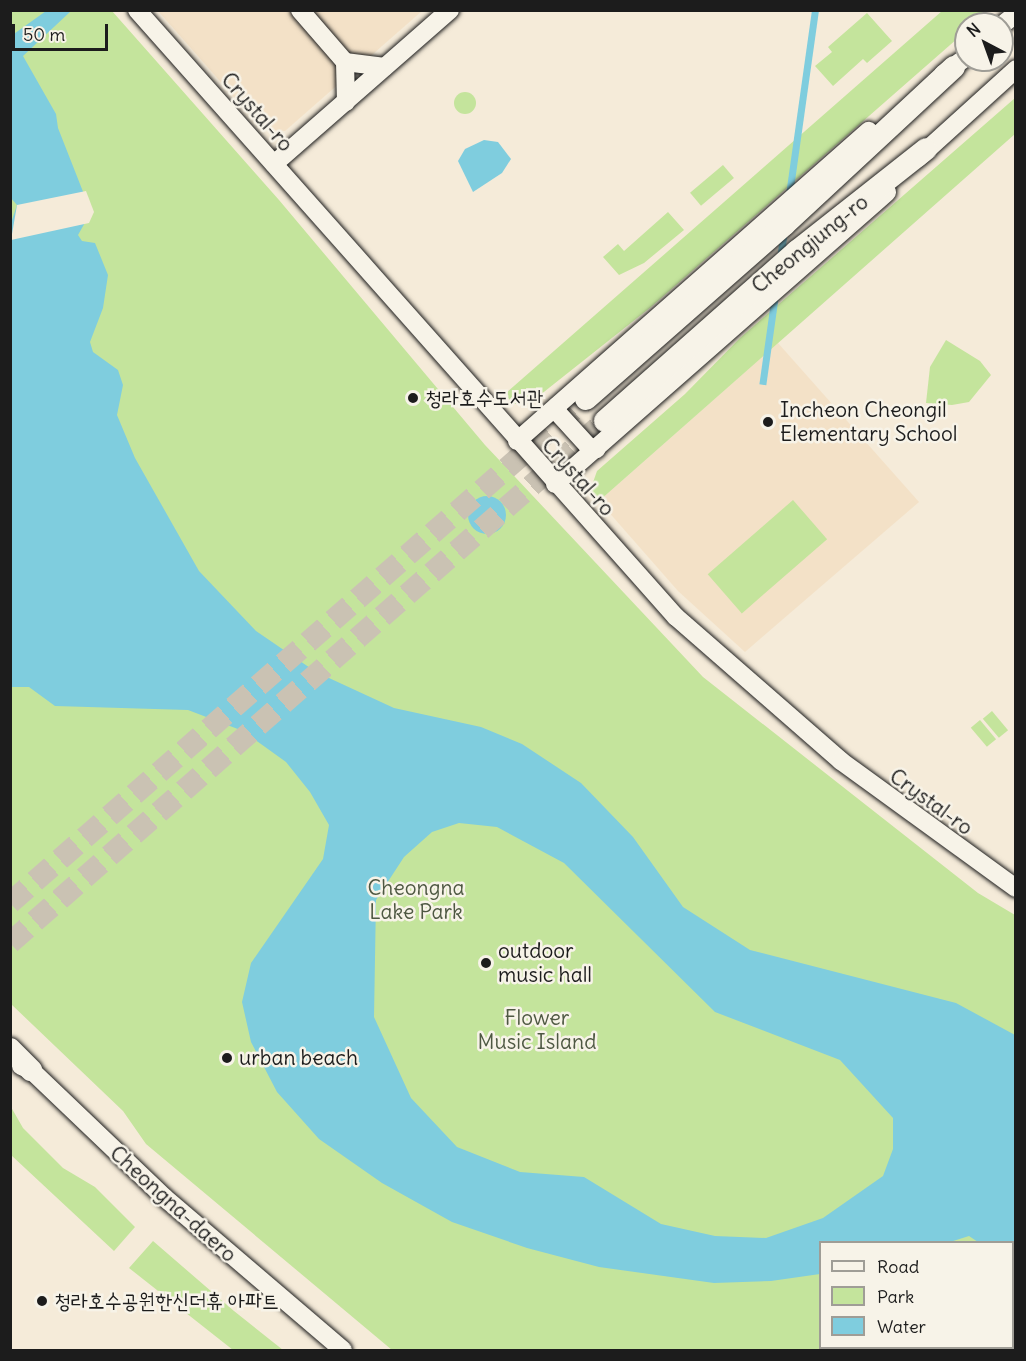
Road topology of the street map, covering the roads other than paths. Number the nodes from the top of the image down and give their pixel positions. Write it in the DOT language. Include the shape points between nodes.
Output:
graph roads {
  1 [pos="300,10"];
  2 [pos="450,10"];
  3 [pos="138,12"];
  4 [pos="345,62"];
  5 [pos="954,66"];
  6 [pos="385,68"];
  7 [pos="954,68"];
  8 [pos="1016,69"];
  9 [pos="346,102"];
  10 [pos="926,149"];
  11 [pos="274,164"];
  12 [pos="586,399"];
  13 [pos="557,406"];
  14 [pos="605,421"];
  15 [pos="517,441"];
  16 [pos="596,448"];
  17 [pos="555,484"];
  18 [pos="1016,888"];
  19 [pos="10,1049"];
  20 [pos="21,1066"];
  21 [pos="343,1350"];
  1 -- 4 [label="street"];
  2 -- 6 [label="street"];
  3 -- 11 [label="street, Crystal-ro"];
  4 -- 6 [label="street"];
  4 -- 9 [label="street"];
  5 -- 13 [label="street" via="912,94"];
  6 -- 9 [label="street"];
  7 -- 12 [label="main road, Cheongjung-ro" via="784,225"];
  8 -- 10 [label="street, Cheongjung-ro"];
  9 -- 11 [label="street"];
  10 -- 14 [label="main road, Cheongjung-ro" via="797,251"];
  10 -- 16 [label="street" via="895,186"];
  11 -- 15 [label="street, Crystal-ro"];
  13 -- 15 [label="street"];
  13 -- 16 [label="street" via="558,413 588,446"];
  15 -- 17 [label="street, Crystal-ro"];
  16 -- 17 [label="street"];
  17 -- 18 [label="street, Crystal-ro" via="665,605 722,660 881,793"];
  19 -- 20 [label="main road, Cheongna-daero"];
  20 -- 21 [label="street, Cheongna-daero" via="121,1160"];
}
